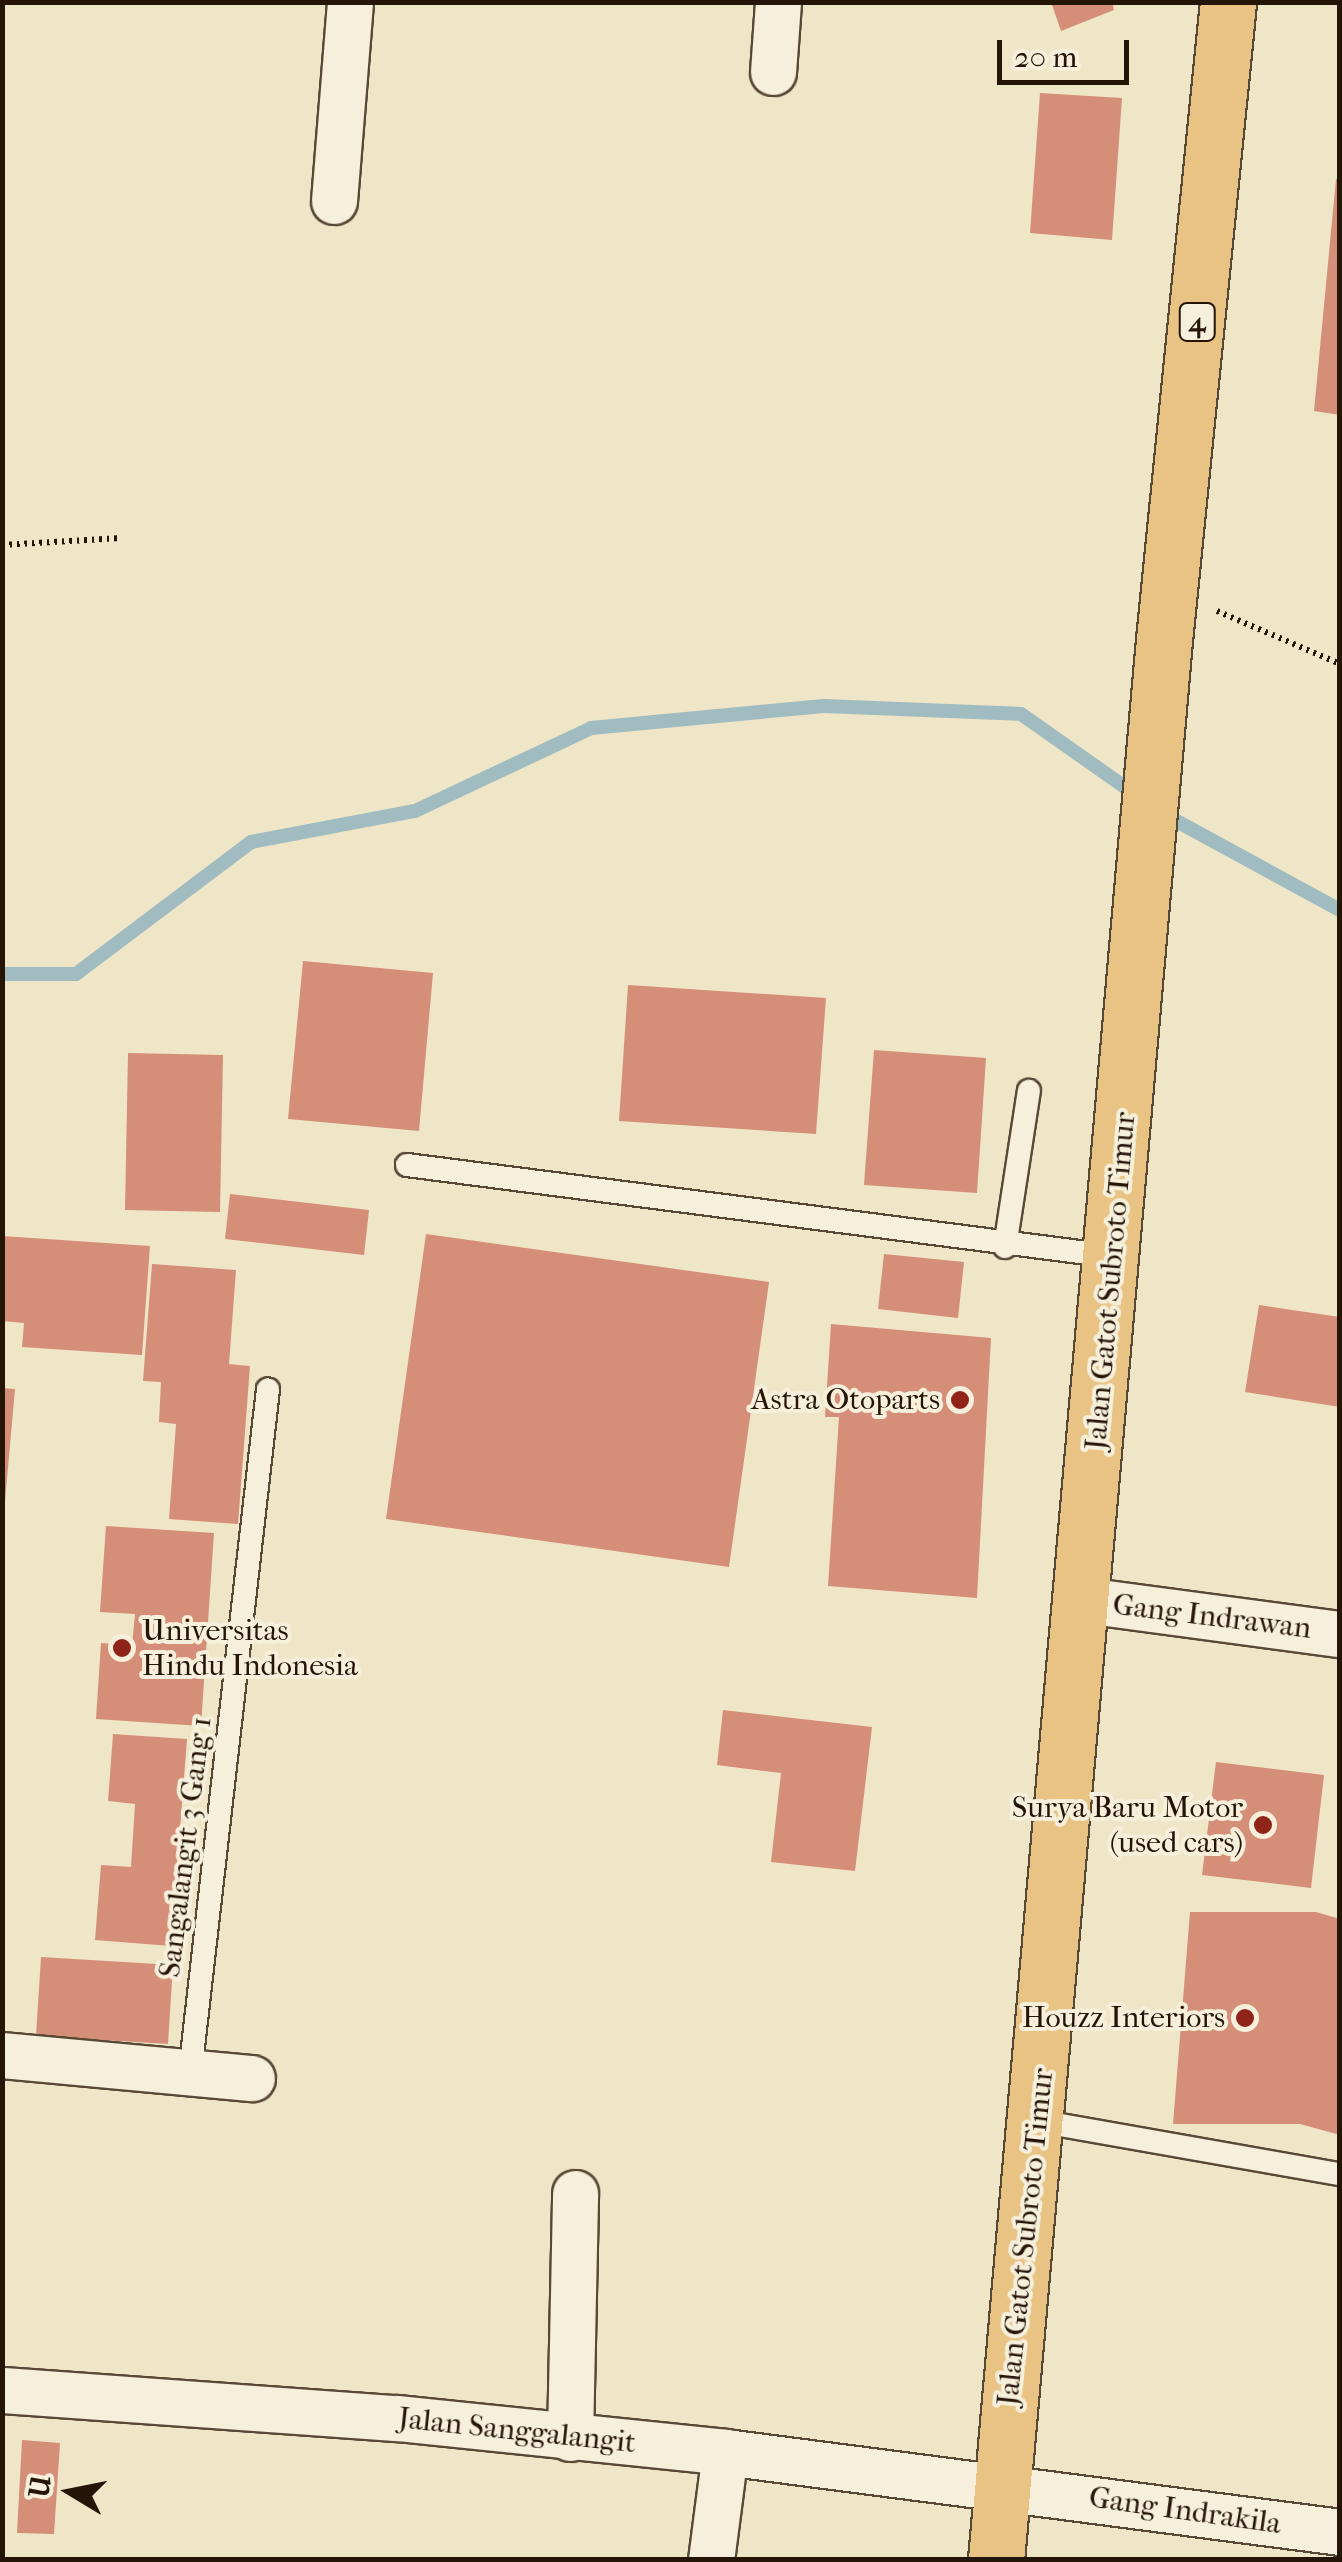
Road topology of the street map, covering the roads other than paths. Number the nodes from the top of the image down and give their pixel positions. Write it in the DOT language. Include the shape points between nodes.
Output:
graph roads {
  1 [pos="350,2"];
  2 [pos="778,2"];
  3 [pos="1228,2"];
  4 [pos="773,72"];
  5 [pos="334,201"];
  6 [pos="1029,1091"];
  7 [pos="408,1165"];
  8 [pos="1004,1247"];
  9 [pos="1114,1256"];
  10 [pos="268,1389"];
  11 [pos="1084,1600"];
  12 [pos="1340,1634"];
  13 [pos="2,2055"];
  14 [pos="190,2073"];
  15 [pos="252,2078"];
  16 [pos="1038,2120"];
  17 [pos="1340,2174"];
  18 [pos="576,2193"];
  19 [pos="2,2390"];
  20 [pos="570,2438"];
  21 [pos="725,2452"];
  22 [pos="1016,2487"];
  23 [pos="1340,2532"];
  24 [pos="711,2560"];
  25 [pos="996,2560"];
  1 -- 5 [label="street"];
  2 -- 4 [label="street"];
  3 -- 9 [label="highway, Jalan Gatot Subroto Timur / 4"];
  6 -- 8 [label="lane"];
  7 -- 8 [label="lane"];
  8 -- 9 [label="lane"];
  9 -- 11 [label="highway, Jalan Gatot Subroto Timur / 4"];
  10 -- 14 [label="lane, Sangalangit 3 Gang 1"];
  11 -- 12 [label="street, Gang Indrawan"];
  11 -- 16 [label="highway, Jalan Gatot Subroto Timur / 4"];
  13 -- 14 [label="street"];
  14 -- 15 [label="street"];
  16 -- 17 [label="lane"];
  16 -- 22 [label="highway, Jalan Gatot Subroto Timur / 4"];
  18 -- 20 [label="street"];
  19 -- 20 [label="street, Jalan Sanggalangit" via="397,2418"];
  20 -- 21 [label="street, Jalan Sanggalangit"];
  21 -- 22 [label="street, Jalan Sanggalangit"];
  21 -- 24 [label="street"];
  22 -- 23 [label="street, Gang Indrakila"];
  22 -- 25 [label="highway, Jalan Gatot Subroto Timur / 4"];
}
